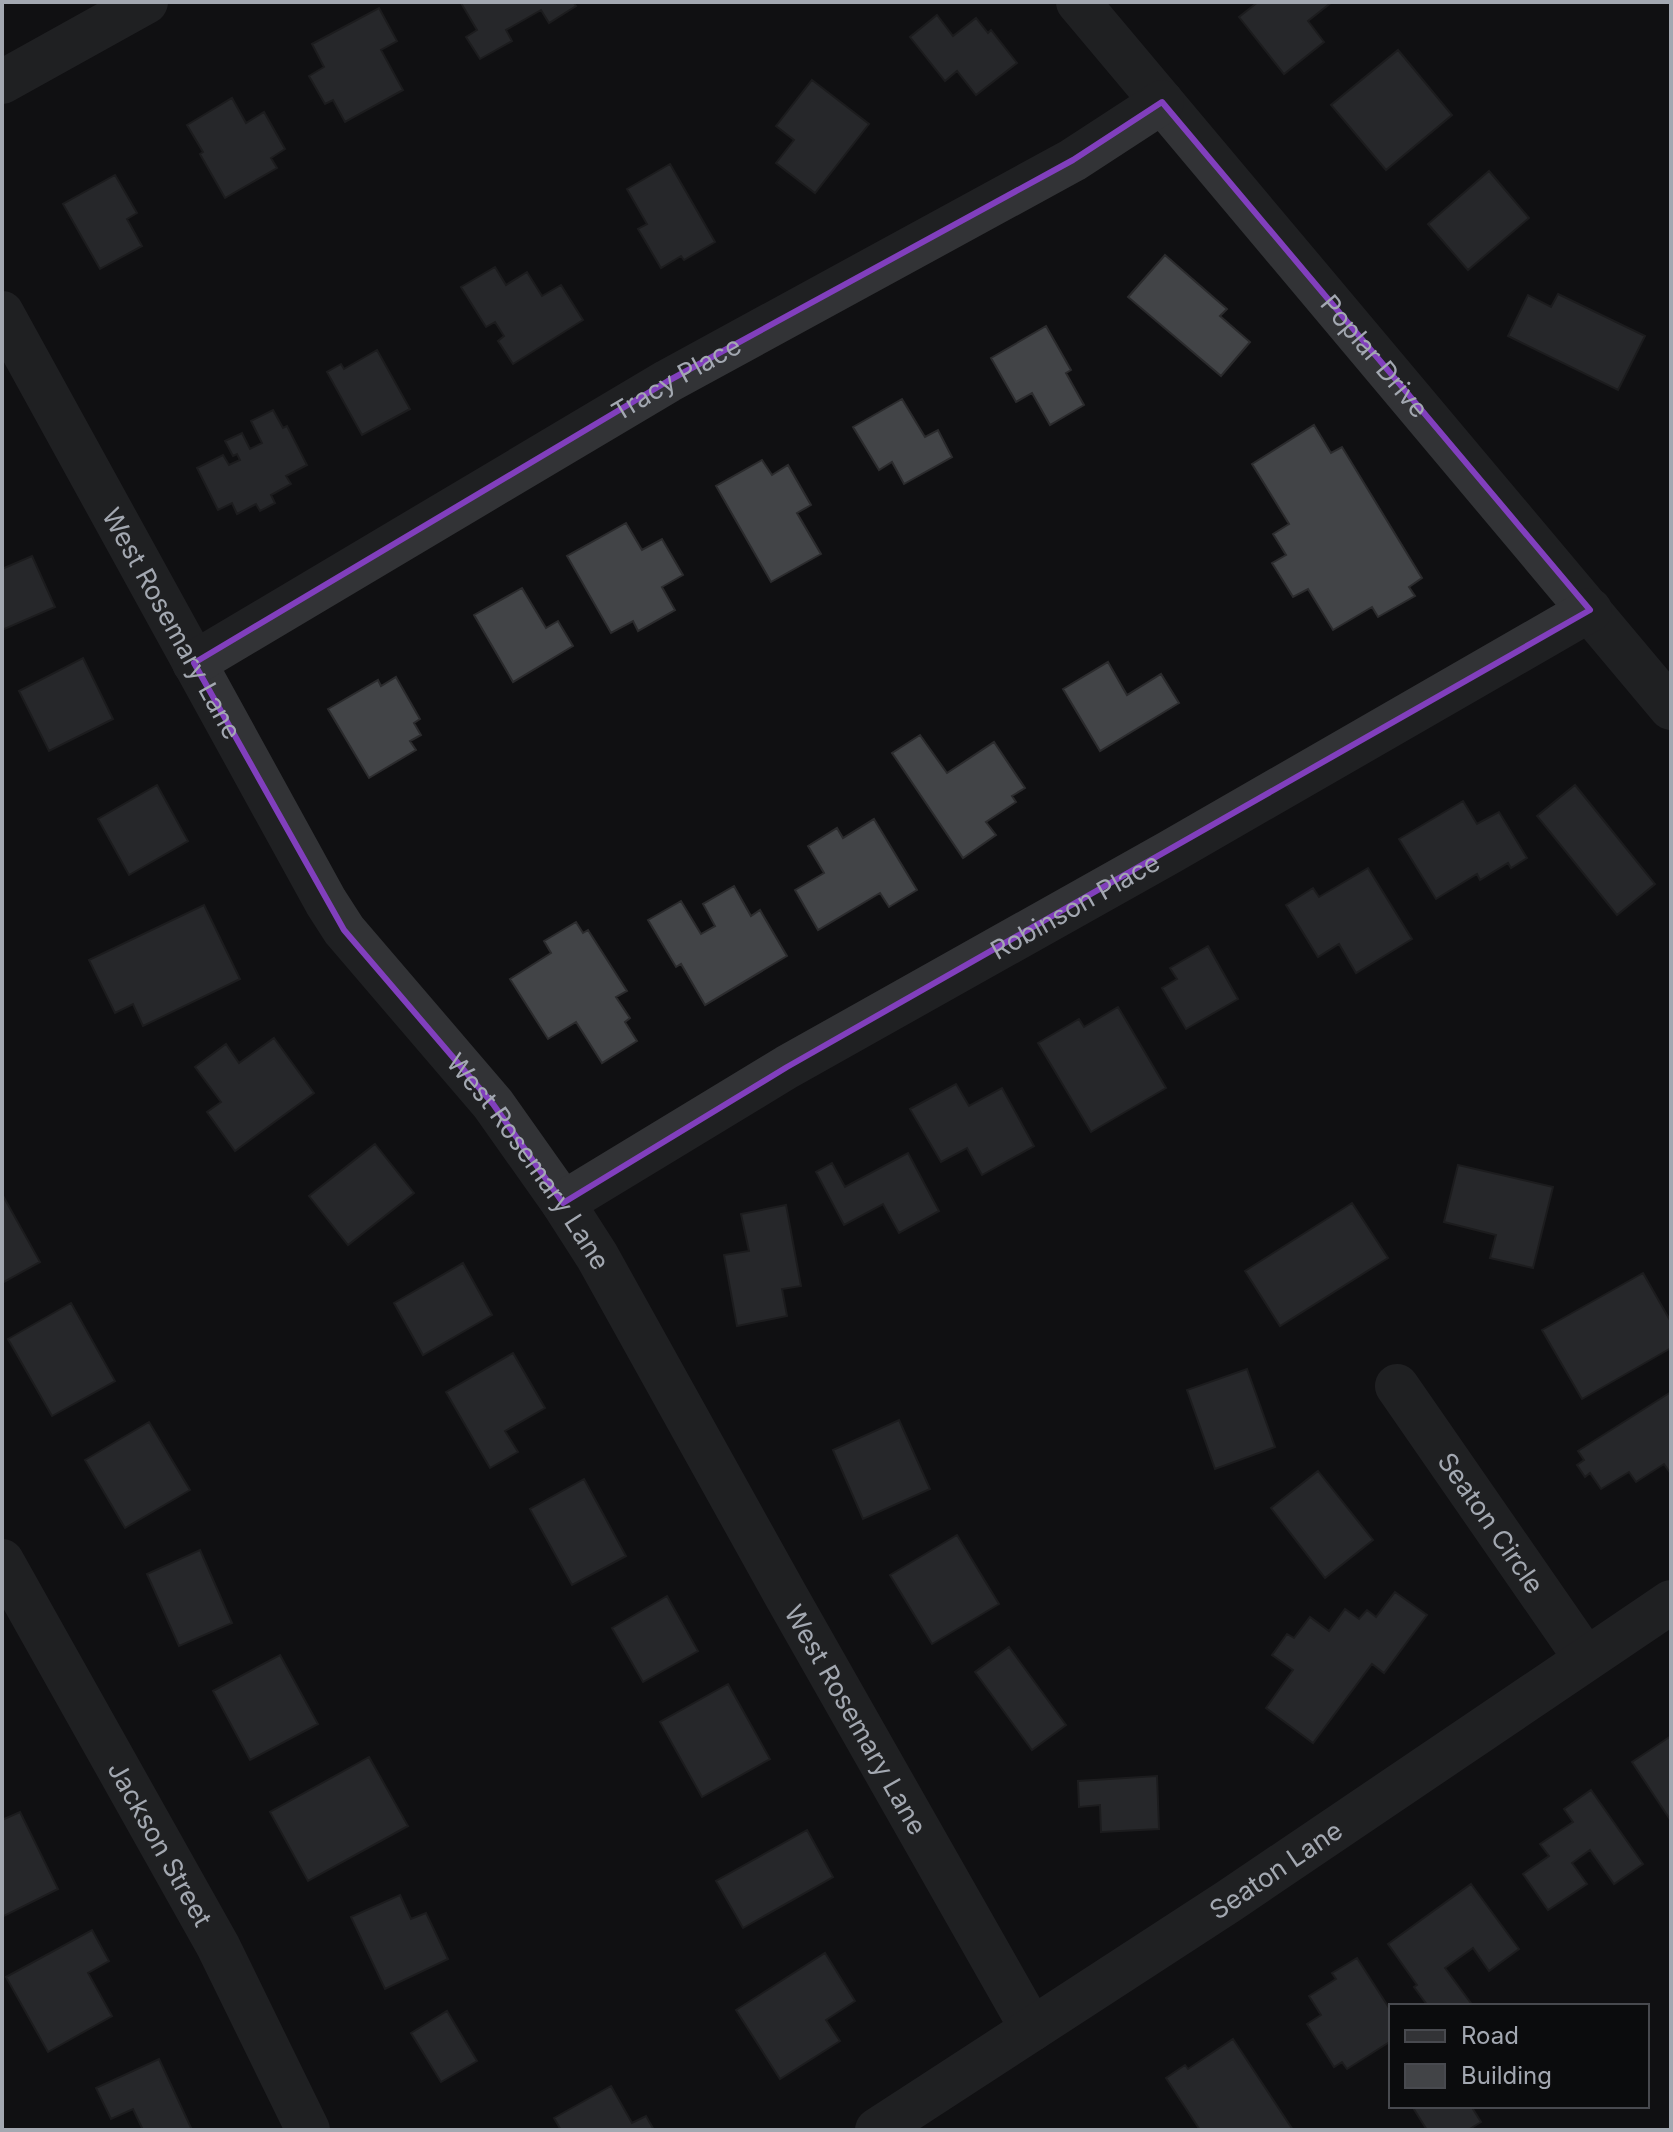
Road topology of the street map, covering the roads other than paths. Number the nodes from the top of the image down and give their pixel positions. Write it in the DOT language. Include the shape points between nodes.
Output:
graph roads {
  1 [pos="146,2"];
  2 [pos="1078,2"];
  3 [pos="2,82"];
  4 [pos="1162,102"];
  5 [pos="2,313"];
  6 [pos="1590,610"];
  7 [pos="194,663"];
  8 [pos="1671,708"];
  9 [pos="563,1203"];
  10 [pos="1397,1386"];
  11 [pos="2,1561"];
  12 [pos="1671,1602"];
  13 [pos="1586,1659"];
  14 [pos="1032,2029"];
  15 [pos="308,2130"];
  16 [pos="877,2130"];
  1 -- 3 [label="street"];
  2 -- 4 [label="street, Poplar Drive"];
  4 -- 6 [label="street, Poplar Drive"];
  4 -- 7 [label="street, Tracy Place" via="1073,160 668,381"];
  5 -- 7 [label="street, West Rosemary Lane"];
  6 -- 8 [label="street, Poplar Drive"];
  6 -- 9 [label="street, Robinson Place" via="787,1067"];
  7 -- 9 [label="street, West Rosemary Lane" via="344,930 493,1104"];
  9 -- 14 [label="street, West Rosemary Lane"];
  10 -- 13 [label="street, Seaton Circle"];
  11 -- 15 [label="street, Jackson Street" via="218,1946"];
  12 -- 13 [label="street, Seaton Lane"];
  13 -- 14 [label="street, Seaton Lane"];
  14 -- 16 [label="street, Seaton Lane"];
}
